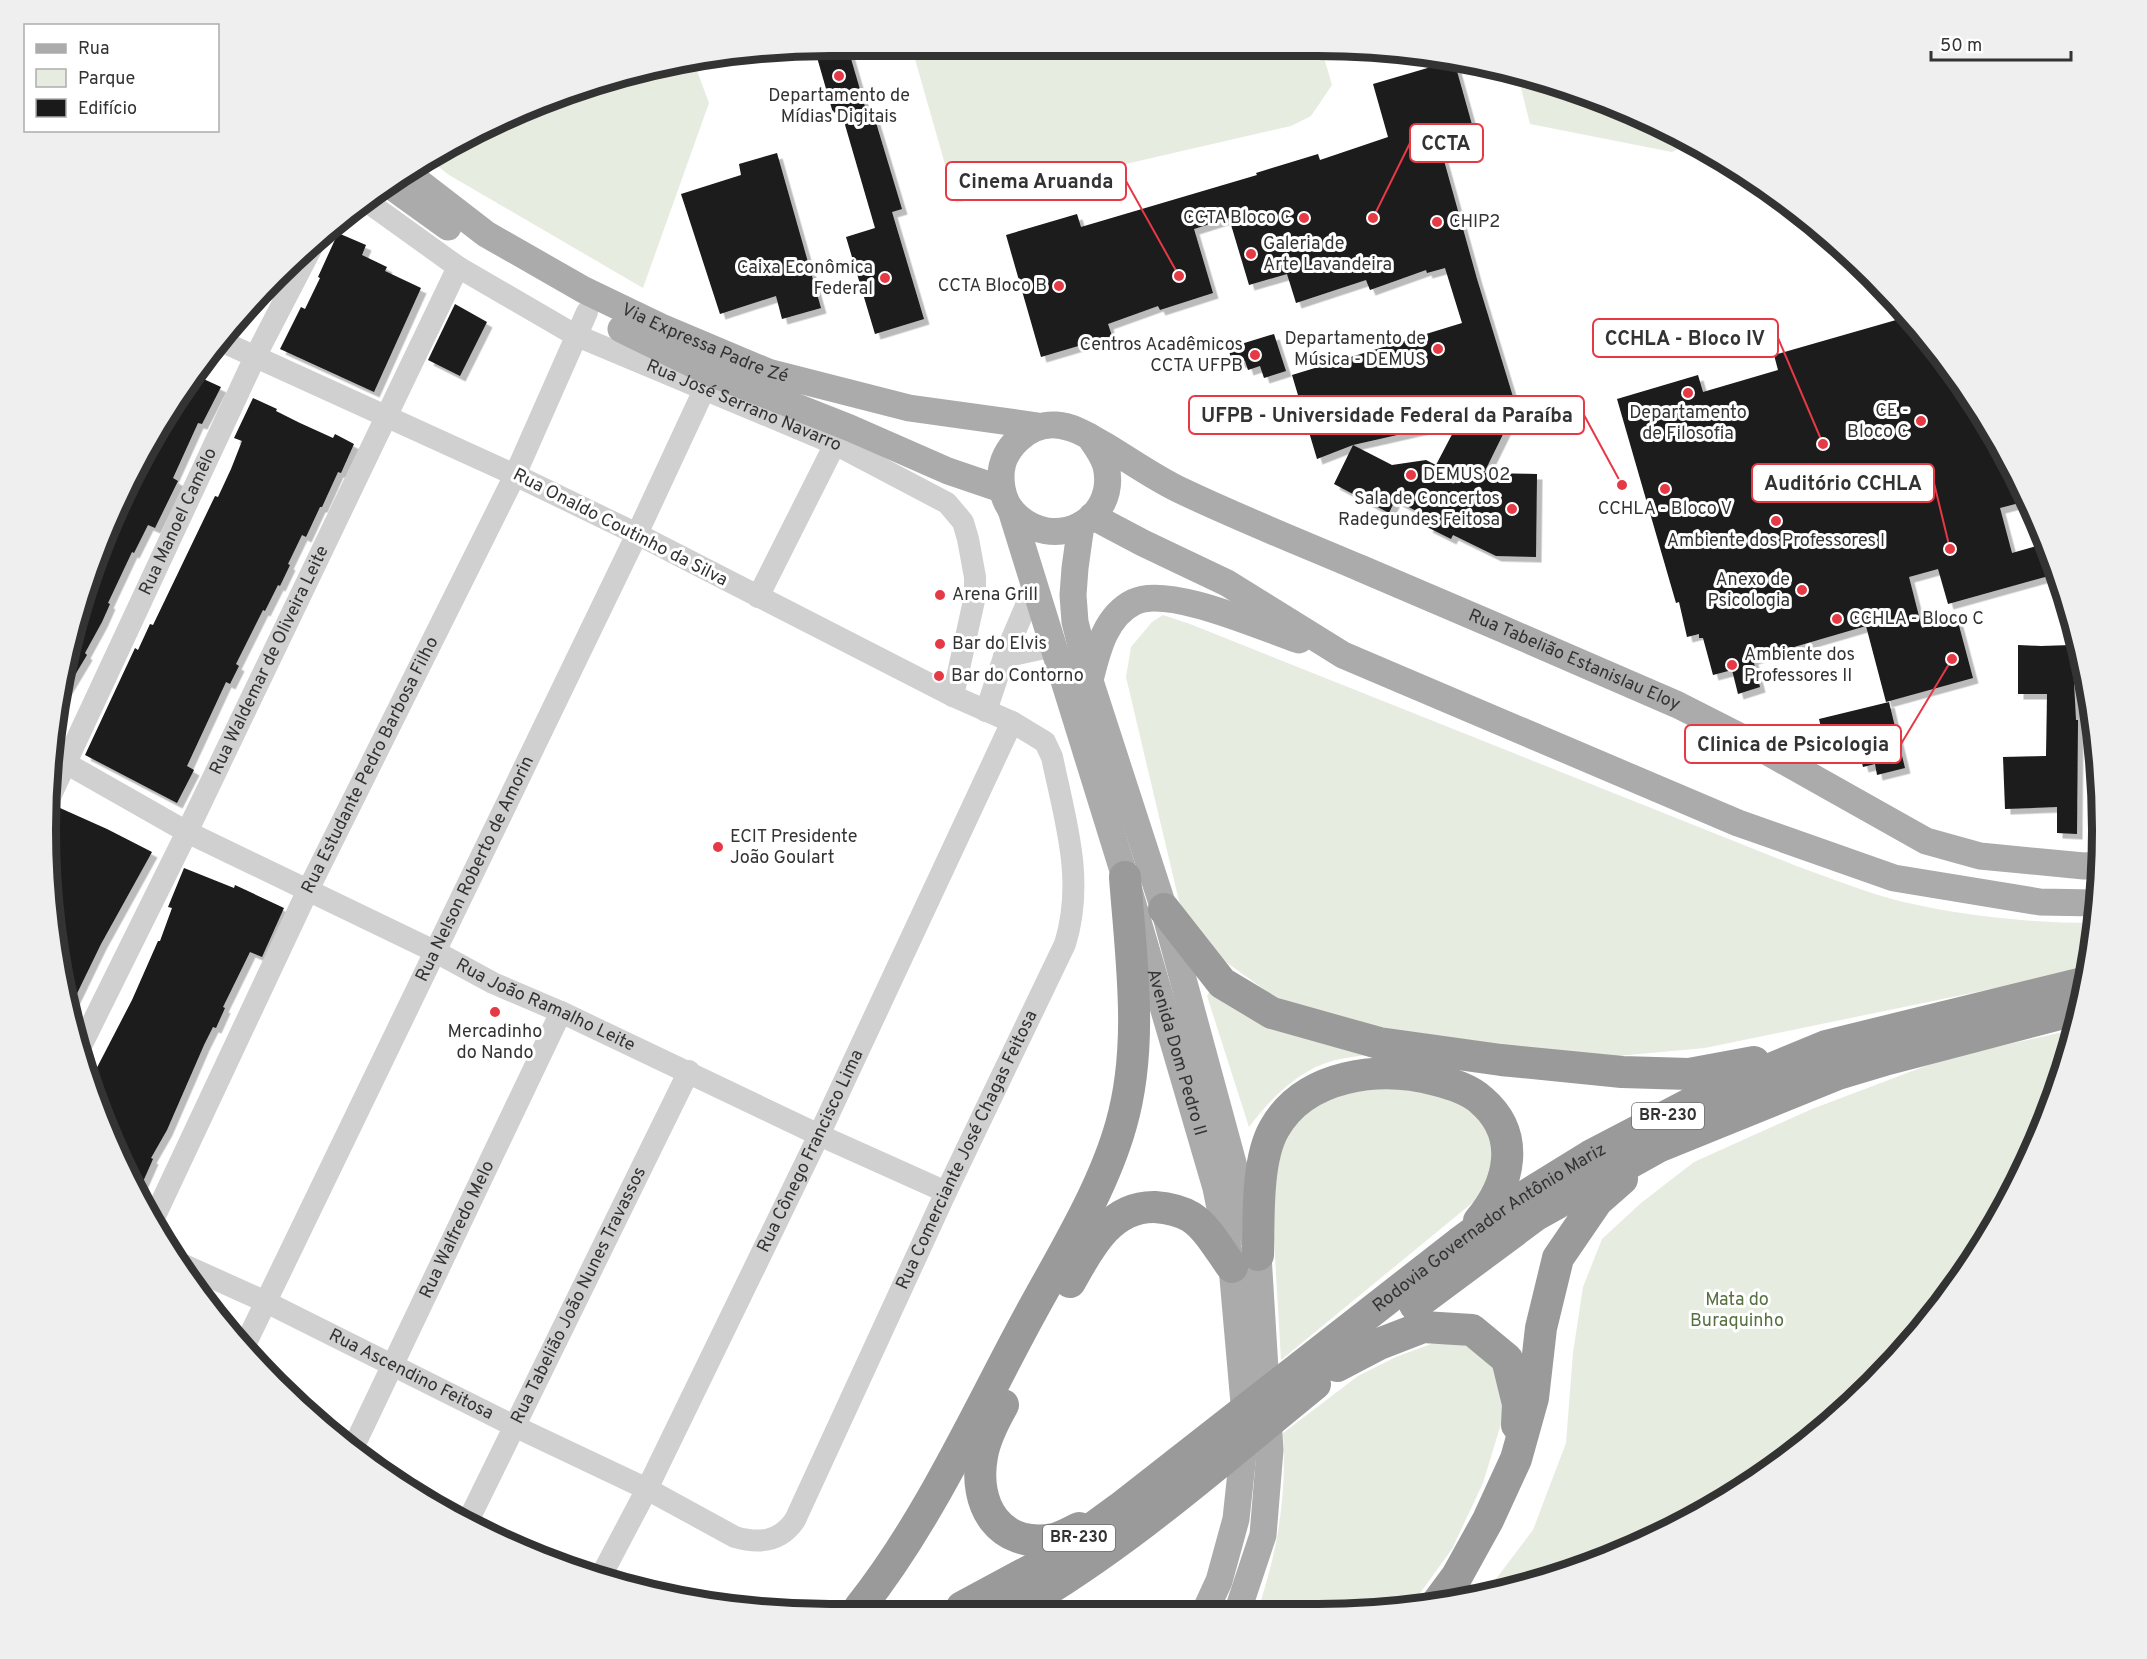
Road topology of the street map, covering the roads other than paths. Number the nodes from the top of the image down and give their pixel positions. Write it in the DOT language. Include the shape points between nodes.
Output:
graph roads {
  1 [pos="412,178"];
  2 [pos="395,189"];
  3 [pos="372,205"];
  4 [pos="305,261"];
  5 [pos="458,267"];
  6 [pos="581,323"];
  7 [pos="227,344"];
  8 [pos="255,357"];
  9 [pos="704,390"];
  10 [pos="386,415"];
  11 [pos="1038,426"];
  12 [pos="1089,436"];
  13 [pos="835,444"];
  14 [pos="515,475"];
  15 [pos="1006,499"];
  16 [pos="1086,521"];
  17 [pos="637,534"];
  18 [pos="1034,587"];
  19 [pos="758,597"];
  20 [pos="1054,646"];
  21 [pos="1343,655"];
  22 [pos="1004,657"];
  23 [pos="1090,681"];
  24 [pos="953,696"];
  25 [pos="986,711"];
  26 [pos="1012,722"];
  27 [pos="61,760"];
  28 [pos="187,832"];
  29 [pos="2091,866"];
  30 [pos="1125,877"];
  31 [pos="308,890"];
  32 [pos="2088,903"];
  33 [pos="1164,909"];
  34 [pos="436,952"];
  35 [pos="2076,985"];
  36 [pos="561,1012"];
  37 [pos="2069,1012"];
  38 [pos="85,1039"];
  39 [pos="1826,1046"];
  40 [pos="689,1071"];
  41 [pos="819,1135"];
  42 [pos="1658,1147"];
  43 [pos="946,1192"];
  44 [pos="157,1212"];
  45 [pos="1459,1243"];
  46 [pos="1245,1261"];
  47 [pos="192,1269"];
  48 [pos="266,1302"];
  49 [pos="248,1340"];
  50 [pos="392,1365"];
  51 [pos="1323,1369"];
  52 [pos="514,1426"];
  53 [pos="356,1442"];
  54 [pos="1516,1459"];
  55 [pos="647,1489"];
  56 [pos="471,1515"];
  57 [pos="1132,1517"];
  58 [pos="735,1537"];
  59 [pos="605,1569"];
  60 [pos="1445,1593"];
  61 [pos="862,1604"];
  62 [pos="968,1604"];
  63 [pos="1024,1604"];
  64 [pos="1056,1604"];
  65 [pos="1208,1604"];
  66 [pos="1240,1604"];
  1 -- 11 [label="main road, Via Expressa Padre Zé" via="486,234 584,290 768,372 909,408"];
  2 -- 6 [label="main road, Via Expressa Padre Zé"];
  3 -- 5 [label="street, Rua José Serrano Navarro"];
  4 -- 8 [label="street, Rua Manoel Camêlo"];
  5 -- 6 [label="street, Rua José Serrano Navarro"];
  5 -- 10 [label="street, Rua Waldemar de Oliveira Leite"];
  6 -- 9 [label="street, Rua José Serrano Navarro"];
  6 -- 14 [label="street, Rua Estudante Pedro Barbosa Filho"];
  6 -- 15 [label="main road, Via Expressa Padre Zé" via="850,429"];
  7 -- 8 [label="street, Rua Onaldo Coutinho da Silva"];
  8 -- 10 [label="street, Rua Onaldo Coutinho da Silva"];
  8 -- 27 [label="street, Rua Manoel Camêlo"];
  9 -- 13 [label="street, Rua José Serrano Navarro"];
  9 -- 17 [label="street, Rua Nelson Roberto de Amorin"];
  10 -- 14 [label="street, Rua Onaldo Coutinho da Silva"];
  10 -- 28 [label="street, Rua Waldemar de Oliveira Leite"];
  11 -- 12 [label="main road" via="1056,424"];
  11 -- 15 [label="main road" via="1021,436 1008,451 1001,470"];
  12 -- 16 [label="main road" via="1100,451 1108,484 1103,501"];
  12 -- 29 [label="main road, Rua Tabelião Estanislau Eloy" via="1180,490 1678,705 1926,841 1980,856"];
  13 -- 19 [label="street"];
  13 -- 24 [label="street, Rua José Serrano Navarro" via="938,496 963,522 972,557 975,596"];
  14 -- 17 [label="street, Rua Onaldo Coutinho da Silva"];
  14 -- 31 [label="street, Rua Estudante Pedro Barbosa Filho"];
  15 -- 16 [label="main road" via="1025,524 1043,532 1062,532"];
  15 -- 18 [label="main road, Avenida Dom Pedro II"];
  16 -- 21 [label="main road" via="1227,583"];
  16 -- 23 [label="main road, Avenida Dom Pedro II" via="1073,595 1075,622"];
  17 -- 19 [label="street, Rua Onaldo Coutinho da Silva"];
  17 -- 34 [label="street, Rua Nelson Roberto de Amorin"];
  18 -- 20 [label="main road, Avenida Dom Pedro II"];
  18 -- 22 [label="street"];
  19 -- 24 [label="street, Rua Onaldo Coutinho da Silva"];
  20 -- 22 [label="street"];
  20 -- 30 [label="main road, Avenida Dom Pedro II"];
  21 -- 23 [label="main road" via="1193,603 1144,598 1132,603 1103,636"];
  21 -- 32 [label="main road" via="1738,823 1894,878 2040,902"];
  22 -- 25 [label="street"];
  23 -- 33 [label="main road, Avenida Dom Pedro II"];
  24 -- 25 [label="street, Rua Onaldo Coutinho da Silva"];
  25 -- 26 [label="street, Rua Onaldo Coutinho da Silva"];
  26 -- 41 [label="street, Rua Cônego Francisco Lima"];
  26 -- 43 [label="street, Rua Comerciante José Chagas Feitosa" via="1049,747 1075,868 1073,920"];
  27 -- 28 [label="street, Rua João Ramalho Leite"];
  28 -- 31 [label="street, Rua João Ramalho Leite"];
  28 -- 38 [label="street, Rua Waldemar de Oliveira Leite"];
  30 -- 46 [label="main road, Avenida Dom Pedro II" via="1216,1188"];
  30 -- 61 [label="highway" via="1135,1017 1132,1066 1118,1134 1100,1182 934,1493 881,1581"];
  31 -- 34 [label="street, Rua João Ramalho Leite"];
  31 -- 44 [label="street, Rua Estudante Pedro Barbosa Filho"];
  33 -- 39 [label="highway" via="1222,983 1272,1013 1379,1043 1600,1070 1689,1074"];
  33 -- 46 [label="main road, Avenida Dom Pedro II"];
  34 -- 36 [label="street, Rua João Ramalho Leite" via="493,983"];
  34 -- 48 [label="street, Rua Nelson Roberto de Amorin"];
  35 -- 39 [label="highway, Rodovia Governador Antônio Mariz / BR-230"];
  36 -- 40 [label="street, Rua João Ramalho Leite"];
  36 -- 50 [label="street, Rua Walfredo Melo"];
  37 -- 42 [label="highway, Rodovia Governador Antônio Mariz / BR-230" via="1838,1074"];
  39 -- 45 [label="highway, Rodovia Governador Antônio Mariz / BR-230" via="1707,1095 1590,1156"];
  40 -- 41 [label="street, Rua João Ramalho Leite"];
  40 -- 52 [label="street, Rua Tabelião João Nunes Travassos"];
  41 -- 43 [label="street, Rua João Ramalho Leite"];
  41 -- 55 [label="street, Rua Cônego Francisco Lima"];
  42 -- 51 [label="highway, Rodovia Governador Antônio Mariz / BR-230" via="1536,1215"];
  42 -- 54 [label="highway" via="1597,1201 1558,1258 1541,1328 1533,1398"];
  43 -- 58 [label="street, Rua Comerciante José Chagas Feitosa" via="795,1520 788,1530 772,1539 761,1542"];
  45 -- 46 [label="highway" via="1497,1196 1507,1172 1508,1149 1503,1131 1493,1112 1464,1089 1421,1076 1385,1073 1350,1076 1320,1087 1285,1112 1272,1131 1266,1151"];
  45 -- 51 [label="highway, Rodovia Governador Antônio Mariz / BR-230"];
  46 -- 57 [label="highway" via="1180,1212 1143,1207 1113,1221 1088,1251 992,1424 982,1455 980,1485 987,1510 1006,1533 1033,1541 1056,1539"];
  46 -- 65 [label="main road, Avenida Dom Pedro II" via="1246,1426 1236,1520"];
  46 -- 66 [label="main road, Avenida Dom Pedro II" via="1270,1450 1263,1535"];
  47 -- 48 [label="street, Rua Ascendino Feitosa"];
  48 -- 49 [label="street, Rua Nelson Roberto de Amorin"];
  48 -- 50 [label="street, Rua Ascendino Feitosa"];
  50 -- 52 [label="street, Rua Ascendino Feitosa"];
  50 -- 53 [label="street, Rua Walfredo Melo"];
  51 -- 54 [label="highway" via="1423,1327 1472,1330 1507,1359 1518,1404"];
  51 -- 57 [label="highway, Rodovia Governador Antônio Mariz / BR-230"];
  52 -- 55 [label="street, Rua Ascendino Feitosa"];
  52 -- 56 [label="street, Rua Tabelião João Nunes Travassos"];
  54 -- 60 [label="highway" via="1478,1539"];
  55 -- 58 [label="street, Rua Ascendino Feitosa"];
  55 -- 59 [label="street, Rua Cônego Francisco Lima"];
  57 -- 62 [label="highway, Rodovia Governador Antônio Mariz / BR-230"];
  57 -- 63 [label="highway, Rodovia Governador Antônio Mariz / BR-230" via="1063,1582"];
  57 -- 64 [label="highway" via="1083,1582"];
}
